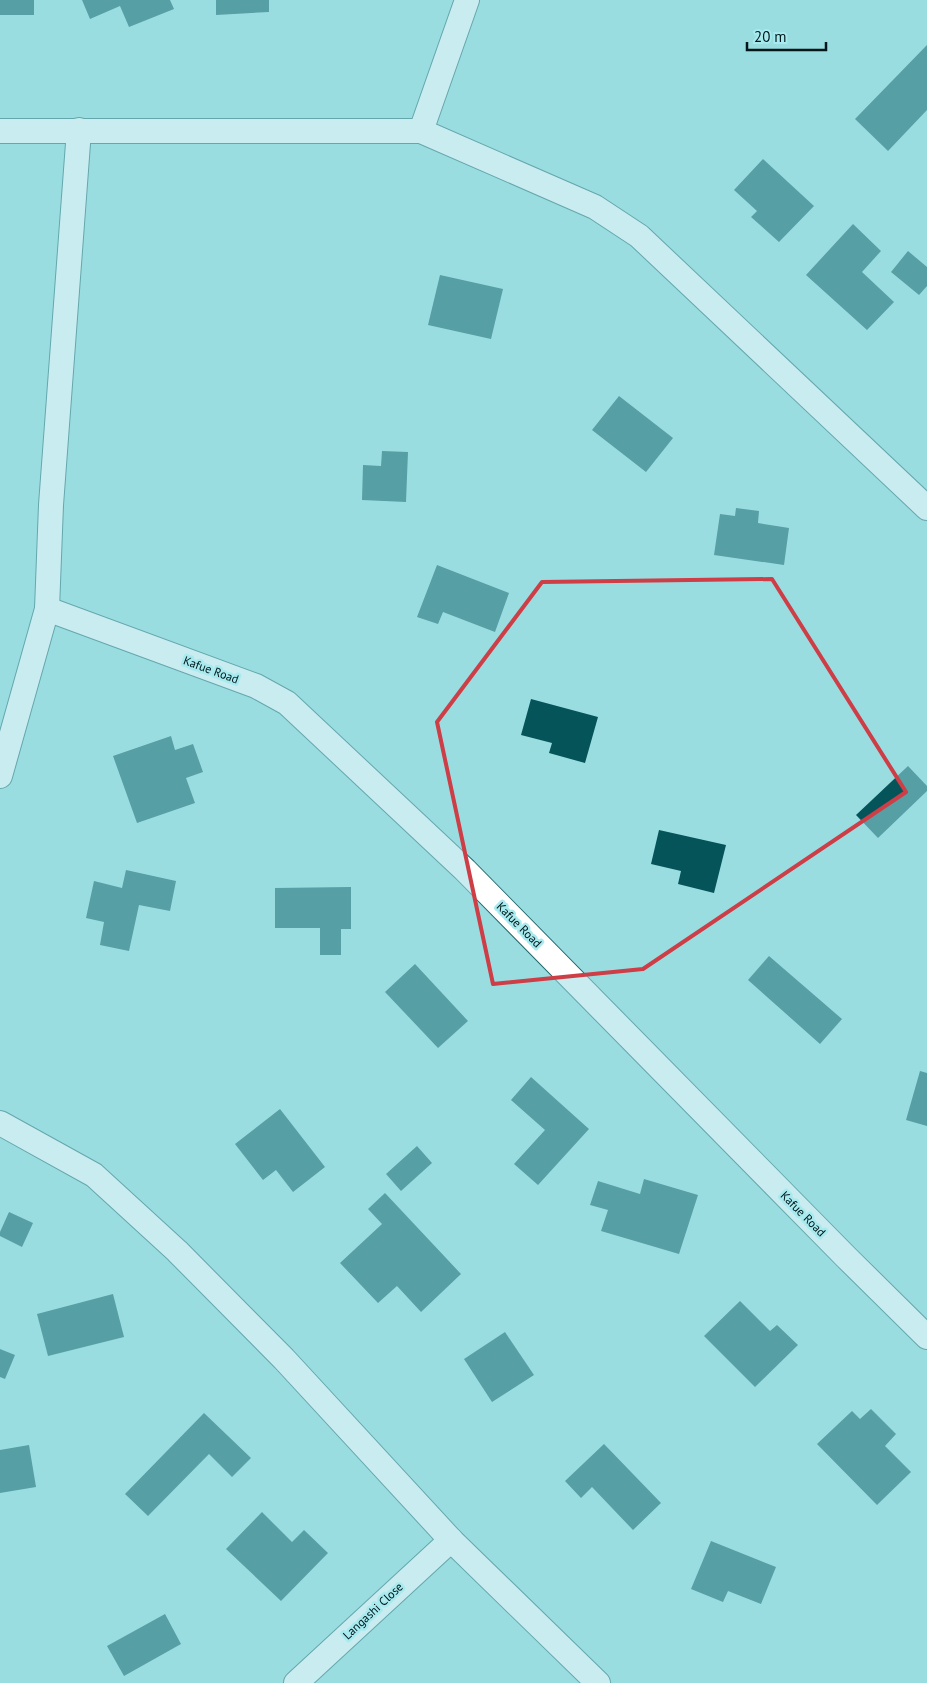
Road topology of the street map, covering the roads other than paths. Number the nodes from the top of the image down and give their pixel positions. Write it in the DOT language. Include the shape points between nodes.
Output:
graph roads {
  1 [pos="467,0"];
  2 [pos="79,130"];
  3 [pos="0,131"];
  4 [pos="421,131"];
  5 [pos="927,508"];
  6 [pos="47,609"];
  7 [pos="0,776"];
  8 [pos="0,1123"];
  9 [pos="927,1337"];
  10 [pos="451,1540"];
  11 [pos="296,1683"];
  12 [pos="598,1683"];
  1 -- 4 [label="street"];
  2 -- 3 [label="street"];
  2 -- 4 [label="street"];
  2 -- 6 [label="street" via="51,505"];
  4 -- 5 [label="street" via="595,207 639,236"];
  6 -- 7 [label="street"];
  6 -- 9 [label="street, Kafue Road" via="256,686 287,703 465,870"];
  8 -- 10 [label="street" via="94,1175 163,1238 284,1359"];
  10 -- 11 [label="street, Langashi Close"];
  10 -- 12 [label="street"];
}
